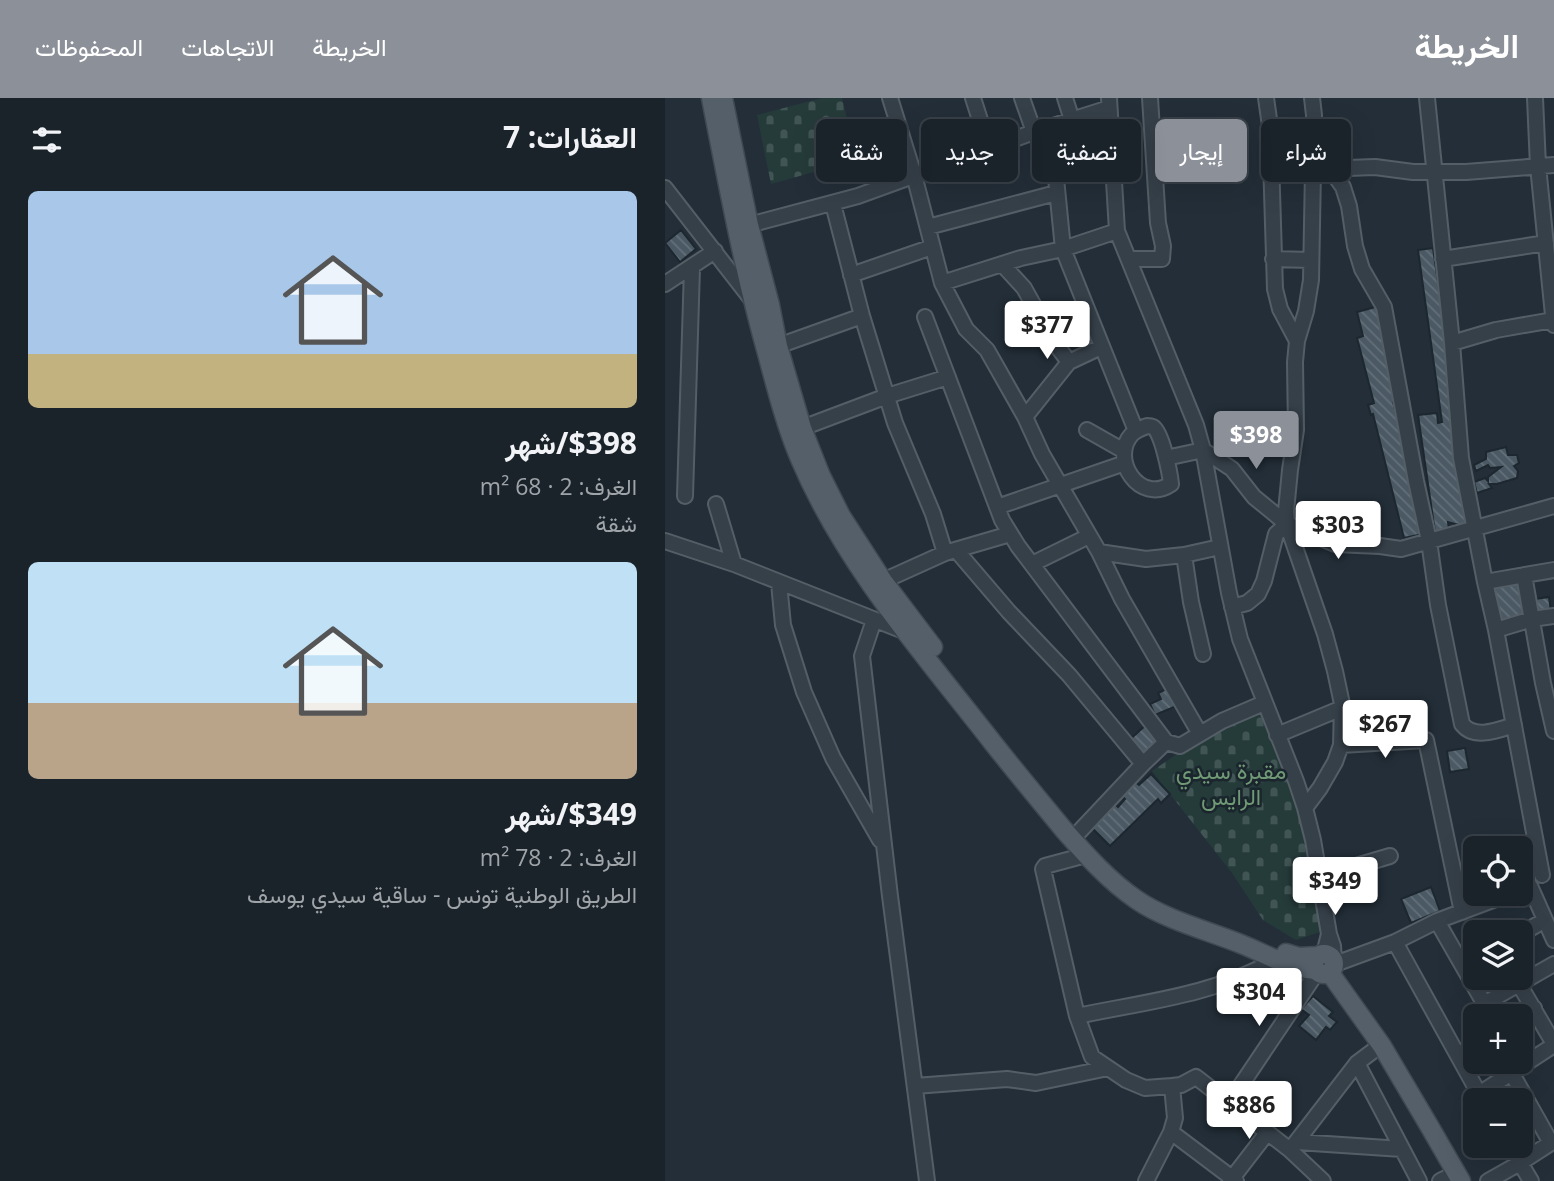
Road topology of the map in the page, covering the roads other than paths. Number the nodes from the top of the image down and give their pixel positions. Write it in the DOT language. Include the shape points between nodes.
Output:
graph roads {
  1 [pos="711,98"];
  2 [pos="723,98"];
  3 [pos="890,98"];
  4 [pos="973,98"];
  5 [pos="1022,98"];
  6 [pos="1066,98"];
  7 [pos="1150,98"];
  8 [pos="1266,98"];
  9 [pos="1312,98"];
  10 [pos="1427,98"];
  11 [pos="1535,98"];
  12 [pos="1109,103"];
  13 [pos="980,119"];
  14 [pos="1072,119"];
  15 [pos="1074,119"];
  16 [pos="1314,119"];
  17 [pos="1032,126"];
  18 [pos="1554,165"];
  19 [pos="1538,166"];
  20 [pos="1351,168"];
  21 [pos="921,172"];
  22 [pos="1435,173"];
  23 [pos="914,175"];
  24 [pos="1055,182"];
  25 [pos="1312,182"];
  26 [pos="1340,182"];
  27 [pos="665,188"];
  28 [pos="1056,193"];
  29 [pos="833,204"];
  30 [pos="749,225"];
  31 [pos="927,228"];
  32 [pos="1117,232"];
  33 [pos="1546,243"];
  34 [pos="932,247"];
  35 [pos="1063,249"];
  36 [pos="715,251"];
  37 [pos="1129,259"];
  38 [pos="1273,259"];
  39 [pos="1443,259"];
  40 [pos="1311,260"];
  41 [pos="1551,260"];
  42 [pos="1002,264"];
  43 [pos="692,268"];
  44 [pos="851,275"];
  45 [pos="942,283"];
  46 [pos="665,284"];
  47 [pos="752,301"];
  48 [pos="862,316"];
  49 [pos="925,317"];
  50 [pos="1553,320"];
  51 [pos="1554,325"];
  52 [pos="1297,341"];
  53 [pos="1452,343"];
  54 [pos="778,346"];
  55 [pos="1101,347"];
  56 [pos="1069,362"];
  57 [pos="948,376"];
  58 [pos="887,396"];
  59 [pos="1025,417"];
  60 [pos="802,428"];
  61 [pos="1087,430"];
  62 [pos="1136,431"];
  63 [pos="1203,450"];
  64 [pos="1124,457"];
  65 [pos="1166,458"];
  66 [pos="1060,485"];
  67 [pos="685,496"];
  68 [pos="716,505"];
  69 [pos="1554,506"];
  70 [pos="997,507"];
  71 [pos="1287,524"];
  72 [pos="1474,529"];
  73 [pos="1010,534"];
  74 [pos="1089,537"];
  75 [pos="665,541"];
  76 [pos="1429,541"];
  77 [pos="1220,547"];
  78 [pos="951,552"];
  79 [pos="1099,552"];
  80 [pos="1184,555"];
  81 [pos="734,564"];
  82 [pos="1032,564"];
  83 [pos="1554,570"];
  84 [pos="1524,575"];
  85 [pos="883,581"];
  86 [pos="1485,582"];
  87 [pos="779,583"];
  88 [pos="1232,607"];
  89 [pos="1554,615"];
  90 [pos="1532,619"];
  91 [pos="874,620"];
  92 [pos="1496,630"];
  93 [pos="907,633"];
  94 [pos="1203,654"];
  95 [pos="1264,703"];
  96 [pos="1342,708"];
  97 [pos="1514,725"];
  98 [pos="1554,731"];
  99 [pos="1200,734"];
  100 [pos="1277,735"];
  101 [pos="1166,742"];
  102 [pos="1341,745"];
  103 [pos="1143,764"];
  104 [pos="1305,808"];
  105 [pos="1079,832"];
  106 [pos="884,847"];
  107 [pos="1086,855"];
  108 [pos="1390,856"];
  109 [pos="1548,872"];
  110 [pos="1319,877"];
  111 [pos="1533,882"];
  112 [pos="1533,901"];
  113 [pos="1478,906"];
  114 [pos="1462,912"];
  115 [pos="1545,920"];
  116 [pos="1437,921"];
  117 [pos="1533,927"];
  118 [pos="1554,940"];
  119 [pos="1395,942"];
  120 [pos="1463,957"];
  121 [pos="1275,960"];
  122 [pos="1554,964"];
  123 [pos="1324,965"];
  124 [pos="1533,976"];
  125 [pos="1512,990"];
  126 [pos="1523,990"];
  127 [pos="1495,1004"];
  128 [pos="1534,1008"];
  129 [pos="1077,1016"];
  130 [pos="1554,1044"];
  131 [pos="1373,1051"];
  132 [pos="1463,1052"];
  133 [pos="1458,1055"];
  134 [pos="1533,1058"];
  135 [pos="1357,1063"];
  136 [pos="1108,1068"];
  137 [pos="1509,1074"];
  138 [pos="1512,1074"];
  139 [pos="915,1086"];
  140 [pos="1172,1086"];
  141 [pos="1476,1088"];
  142 [pos="1492,1088"];
  143 [pos="1229,1103"];
  144 [pos="1171,1132"];
  145 [pos="1267,1132"];
  146 [pos="1553,1142"];
  147 [pos="1294,1146"];
  148 [pos="1402,1149"];
  149 [pos="1517,1158"];
  150 [pos="1520,1163"];
  151 [pos="1149,1180"];
  152 [pos="1233,1180"];
  153 [pos="1450,1180"];
  154 [pos="927,1181"];
  155 [pos="1323,1181"];
  156 [pos="1419,1181"];
  157 [pos="1487,1181"];
  158 [pos="1531,1181"];
  1 -- 47 [label="main road"];
  2 -- 30 [label="main road"];
  3 -- 23 [label="street"];
  4 -- 13 [label="street"];
  5 -- 17 [label="street"];
  6 -- 14 [label="street"];
  7 -- 37 [label="street" via="1162,259"];
  8 -- 38 [label="street"];
  9 -- 16 [label="street"];
  10 -- 22 [label="street"];
  11 -- 19 [label="street"];
  12 -- 15 [label="street"];
  12 -- 32 [label="street"];
  18 -- 19 [label="street"];
  19 -- 22 [label="street"];
  19 -- 33 [label="street"];
  20 -- 22 [label="street"];
  21 -- 23 [label="street"];
  22 -- 39 [label="street"];
  23 -- 29 [label="street"];
  23 -- 31 [label="street"];
  24 -- 28 [label="street"];
  25 -- 40 [label="street"];
  26 -- 76 [label="street" via="1362,269 1384,307"];
  27 -- 36 [label="street"];
  28 -- 31 [label="street"];
  28 -- 35 [label="street"];
  29 -- 30 [label="street"];
  29 -- 44 [label="street"];
  30 -- 54 [label="main road"];
  31 -- 34 [label="street"];
  32 -- 35 [label="street"];
  32 -- 37 [label="street"];
  33 -- 39 [label="street"];
  33 -- 41 [label="street"];
  34 -- 44 [label="street"];
  34 -- 45 [label="street"];
  35 -- 42 [label="street"];
  35 -- 55 [label="street"];
  36 -- 43 [label="street"];
  36 -- 47 [label="street"];
  37 -- 63 [label="street"];
  38 -- 40 [label="street"];
  38 -- 52 [label="street" via="1280,309"];
  39 -- 53 [label="street"];
  40 -- 52 [label="street" via="1306,311"];
  41 -- 50 [label="street"];
  42 -- 45 [label="street"];
  42 -- 56 [label="street" via="1024,288"];
  43 -- 46 [label="street"];
  43 -- 67 [label="street"];
  44 -- 48 [label="street"];
  45 -- 59 [label="street" via="966,329 987,350"];
  47 -- 93 [label="main road" via="785,419 813,486 860,569"];
  48 -- 54 [label="street"];
  48 -- 58 [label="street"];
  49 -- 57 [label="street"];
  50 -- 51 [label="street"];
  50 -- 53 [label="street"];
  52 -- 71 [label="street" via="1296,430"];
  53 -- 72 [label="street" via="1461,458"];
  54 -- 60 [label="main road"];
  55 -- 56 [label="street"];
  55 -- 62 [label="street"];
  56 -- 59 [label="street"];
  57 -- 58 [label="street"];
  57 -- 70 [label="street"];
  58 -- 60 [label="street"];
  58 -- 78 [label="street"];
  59 -- 66 [label="street"];
  60 -- 85 [label="main road" via="841,516"];
  61 -- 64 [label="street"];
  62 -- 64 [label="street"];
  62 -- 65 [label="street" via="1153,427"];
  63 -- 65 [label="street"];
  63 -- 71 [label="street" via="1232,469 1254,497"];
  63 -- 77 [label="street"];
  64 -- 65 [label="street" via="1134,479 1149,490 1171,484"];
  64 -- 66 [label="street"];
  66 -- 70 [label="street"];
  66 -- 74 [label="street"];
  68 -- 81 [label="street"];
  69 -- 72 [label="street"];
  70 -- 73 [label="street"];
  71 -- 76 [label="street" via="1335,544 1401,550"];
  71 -- 88 [label="street" via="1276,534 1258,594"];
  71 -- 96 [label="street" via="1325,634"];
  72 -- 76 [label="street"];
  72 -- 86 [label="street"];
  73 -- 78 [label="street"];
  73 -- 82 [label="street"];
  74 -- 79 [label="street"];
  74 -- 82 [label="street"];
  75 -- 81 [label="street"];
  76 -- 97 [label="street" via="1462,724 1474,733"];
  77 -- 80 [label="street"];
  77 -- 88 [label="street"];
  78 -- 85 [label="street"];
  78 -- 103 [label="street" via="1069,676"];
  79 -- 80 [label="street" via="1146,559"];
  79 -- 99 [label="street"];
  80 -- 94 [label="street"];
  81 -- 87 [label="street"];
  82 -- 101 [label="street"];
  83 -- 84 [label="street"];
  84 -- 86 [label="street"];
  84 -- 90 [label="street"];
  85 -- 105 [label="main road"];
  86 -- 92 [label="street"];
  87 -- 91 [label="street"];
  87 -- 106 [label="street" via="783,625 804,692 833,758"];
  88 -- 95 [label="street"];
  89 -- 90 [label="street"];
  90 -- 92 [label="street"];
  90 -- 98 [label="street"];
  91 -- 93 [label="street"];
  91 -- 106 [label="street" via="862,656"];
  92 -- 97 [label="street"];
  93 -- 107 [label="main road"];
  95 -- 99 [label="street"];
  95 -- 100 [label="street"];
  96 -- 100 [label="street"];
  96 -- 102 [label="street"];
  97 -- 109 [label="street"];
  99 -- 101 [label="street" via="1180,746"];
  100 -- 104 [label="street"];
  101 -- 103 [label="street"];
  102 -- 104 [label="street"];
  102 -- 114 [label="street" via="1426,740"];
  103 -- 105 [label="street"];
  104 -- 110 [label="street"];
  105 -- 123 [label="main road" via="1126,879 1151,896"];
  106 -- 139 [label="street"];
  107 -- 121 [label="main road" via="1137,900"];
  107 -- 129 [label="street" via="1042,869"];
  108 -- 110 [label="street"];
  109 -- 111 [label="street"];
  110 -- 123 [label="street" via="1333,946"];
  112 -- 115 [label="street"];
  113 -- 114 [label="street"];
  114 -- 116 [label="street"];
  115 -- 117 [label="street"];
  115 -- 118 [label="street"];
  116 -- 119 [label="street"];
  116 -- 120 [label="street"];
  119 -- 123 [label="street"];
  119 -- 133 [label="street"];
  121 -- 123 [label="main road"];
  121 -- 129 [label="street" via="1185,995"];
  122 -- 124 [label="street"];
  123 -- 131 [label="main road" via="1326,987"];
  123 -- 143 [label="street"];
  123 -- 153 [label="main road" via="1382,1046 1431,1129"];
  125 -- 127 [label="street"];
  126 -- 128 [label="street"];
  128 -- 130 [label="street"];
  129 -- 136 [label="street" via="1092,1057"];
  130 -- 134 [label="street"];
  131 -- 135 [label="street"];
  131 -- 153 [label="main road"];
  132 -- 133 [label="street"];
  133 -- 141 [label="street"];
  135 -- 147 [label="street"];
  135 -- 148 [label="street"];
  136 -- 139 [label="street" via="1036,1083 1007,1079"];
  136 -- 140 [label="street" via="1145,1088"];
  137 -- 142 [label="street"];
  138 -- 146 [label="street"];
  139 -- 154 [label="street"];
  140 -- 143 [label="street" via="1196,1077"];
  140 -- 144 [label="street" via="1175,1118"];
  143 -- 145 [label="street"];
  144 -- 151 [label="street"];
  144 -- 152 [label="street"];
  145 -- 147 [label="street"];
  145 -- 152 [label="street"];
  146 -- 150 [label="street"];
  147 -- 148 [label="street"];
  147 -- 155 [label="street"];
  148 -- 156 [label="street"];
  149 -- 150 [label="street"];
  150 -- 157 [label="street"];
  150 -- 158 [label="street"];
}
